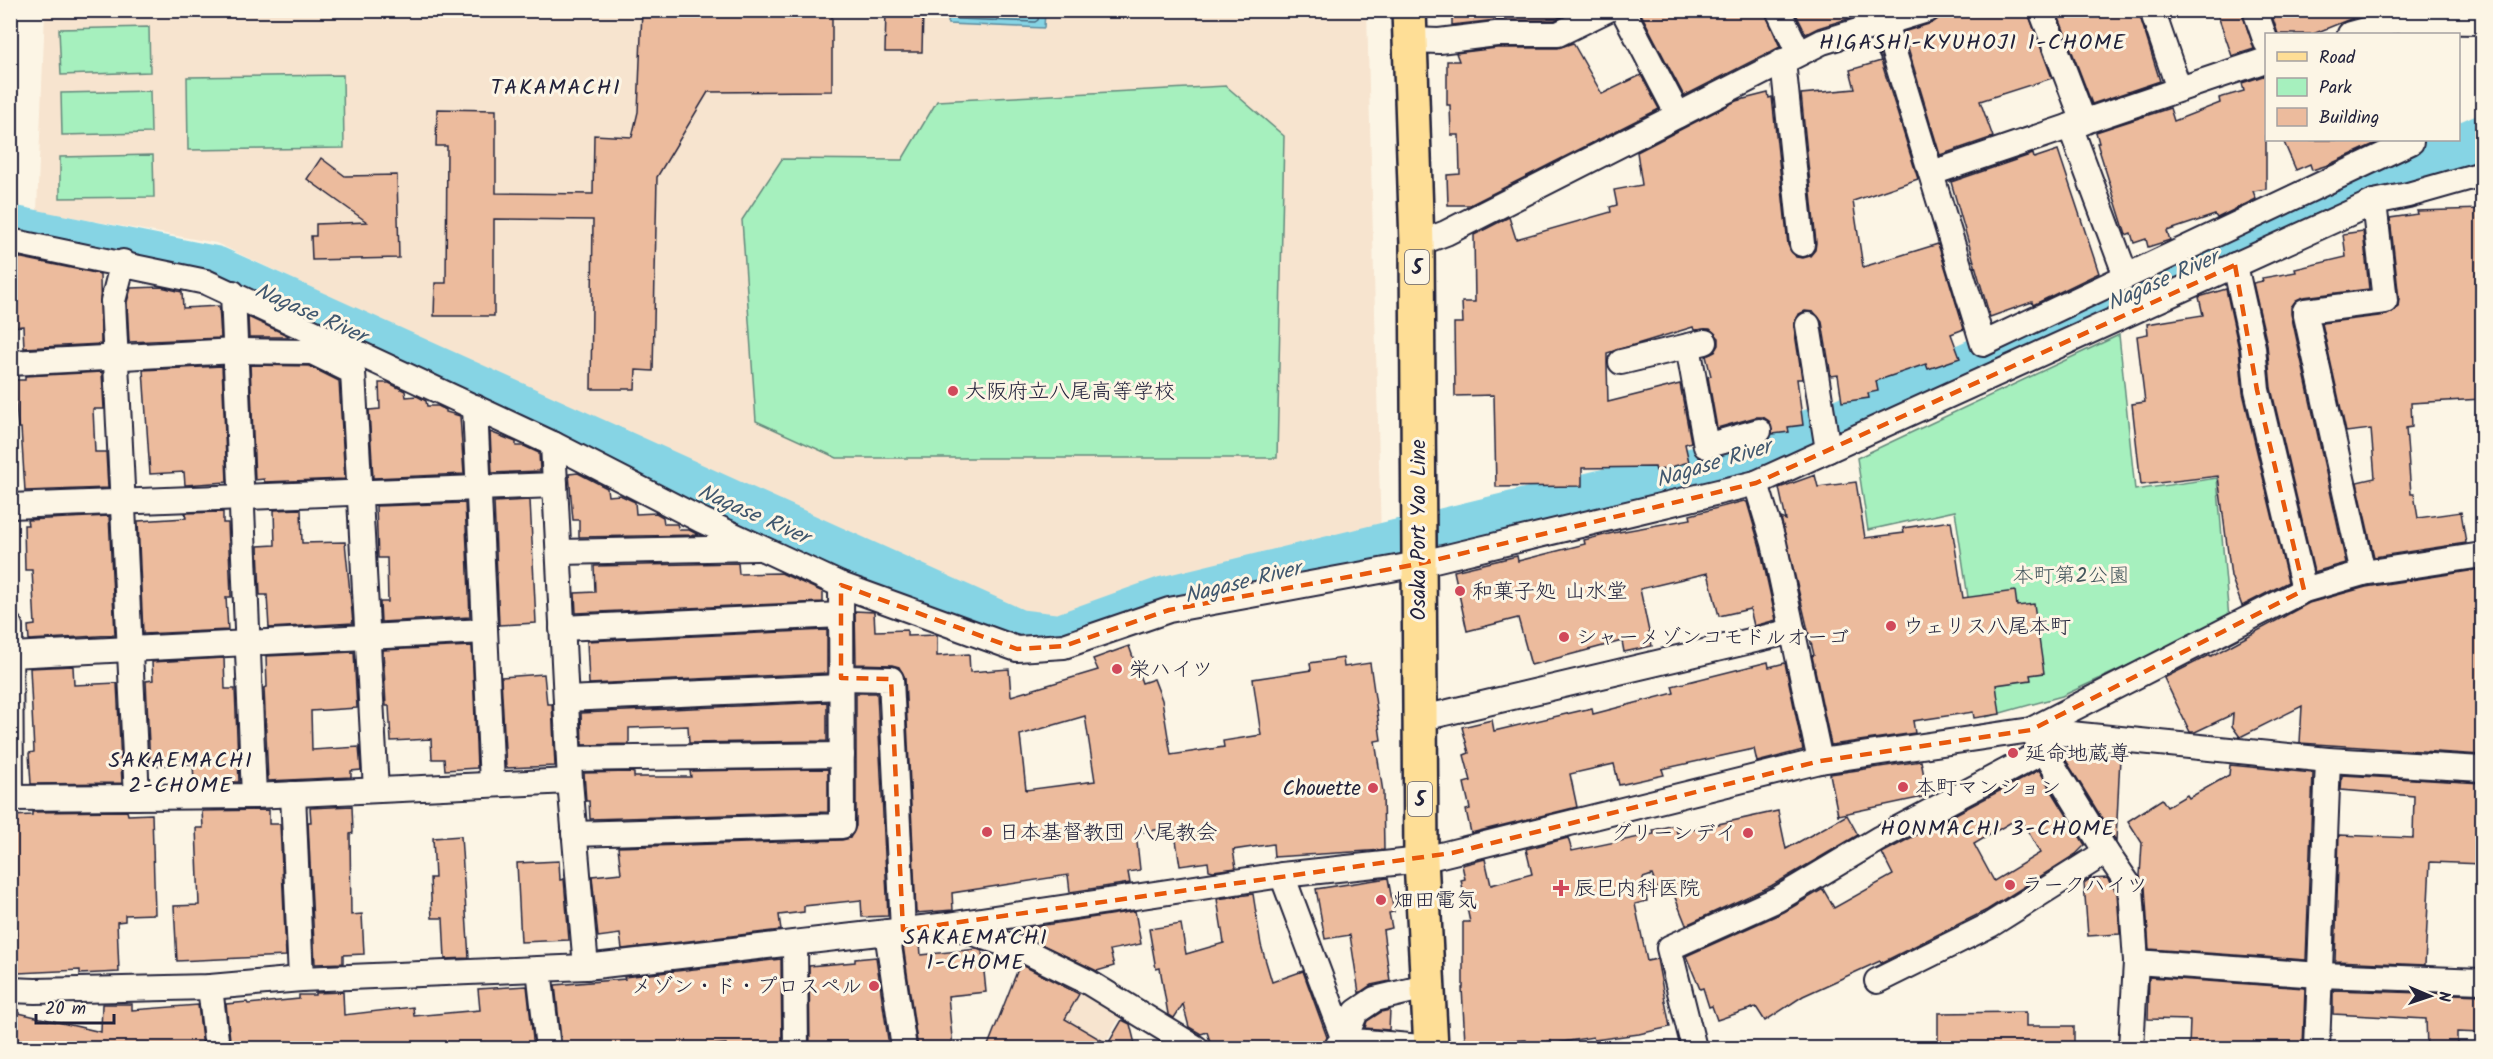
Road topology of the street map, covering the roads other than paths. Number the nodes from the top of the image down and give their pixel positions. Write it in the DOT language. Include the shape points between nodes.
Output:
graph roads {
  1 [pos="1607,10"];
  2 [pos="1623,10"];
  3 [pos="1778,10"];
  4 [pos="2041,10"];
  5 [pos="2152,10"];
  6 [pos="2255,10"];
  7 [pos="1922,11"];
  8 [pos="2482,21"];
  9 [pos="2397,22"];
  10 [pos="1885,23"];
  11 [pos="1409,25"];
  12 [pos="2354,33"];
  13 [pos="2265,39"];
  14 [pos="1791,57"];
  15 [pos="2265,60"];
  16 [pos="2179,89"];
  17 [pos="1678,115"];
  18 [pos="2077,124"];
  19 [pos="2411,141"];
  20 [pos="1932,173"];
  21 [pos="2482,174"];
  22 [pos="2374,202"];
  23 [pos="10,241"];
  24 [pos="1417,244"];
  25 [pos="1802,244"];
  26 [pos="123,262"];
  27 [pos="2235,265"];
  28 [pos="2127,276"];
  29 [pos="233,293"];
  30 [pos="1808,325"];
  31 [pos="236,351"];
  32 [pos="116,358"];
  33 [pos="1622,362"];
  34 [pos="10,363"];
  35 [pos="475,407"];
  36 [pos="1759,431"];
  37 [pos="1826,437"];
  38 [pos="553,444"];
  39 [pos="1756,483"];
  40 [pos="555,485"];
  41 [pos="478,488"];
  42 [pos="359,493"];
  43 [pos="243,497"];
  44 [pos="122,503"];
  45 [pos="10,506"];
  46 [pos="1418,545"];
  47 [pos="761,548"];
  48 [pos="559,552"];
  49 [pos="2482,555"];
  50 [pos="2363,573"];
  51 [pos="841,585"];
  52 [pos="2304,590"];
  53 [pos="841,615"];
  54 [pos="10,626"];
  55 [pos="562,628"];
  56 [pos="485,631"];
  57 [pos="1793,631"];
  58 [pos="368,638"];
  59 [pos="248,644"];
  60 [pos="129,650"];
  61 [pos="11,655"];
  62 [pos="841,683"];
  63 [pos="566,699"];
  64 [pos="1419,719"];
  65 [pos="2031,730"];
  66 [pos="11,746"];
  67 [pos="2044,751"];
  68 [pos="842,755"];
  69 [pos="2328,760"];
  70 [pos="1820,761"];
  71 [pos="2482,769"];
  72 [pos="569,770"];
  73 [pos="492,784"];
  74 [pos="376,790"];
  75 [pos="293,794"];
  76 [pos="254,796"];
  77 [pos="137,797"];
  78 [pos="574,834"];
  79 [pos="2106,852"];
  80 [pos="1421,860"];
  81 [pos="1282,875"];
  82 [pos="948,924"];
  83 [pos="895,931"];
  84 [pos="795,943"];
  85 [pos="2136,962"];
  86 [pos="586,967"];
  87 [pos="539,969"];
  88 [pos="2320,975"];
  89 [pos="301,979"];
  90 [pos="1877,981"];
  91 [pos="2482,981"];
  92 [pos="210,987"];
  93 [pos="1426,987"];
  94 [pos="10,990"];
  95 [pos="1339,1044"];
  96 [pos="217,1048"];
  97 [pos="548,1048"];
  98 [pos="795,1048"];
  99 [pos="904,1048"];
  100 [pos="1196,1048"];
  101 [pos="1431,1048"];
  102 [pos="1694,1048"];
  103 [pos="2132,1048"];
  104 [pos="2317,1048"];
  1 -- 11 [label="street" via="1558,34 1496,34 1439,41"];
  2 -- 17 [label="street"];
  3 -- 14 [label="street"];
  4 -- 18 [label="street"];
  5 -- 16 [label="street"];
  6 -- 13 [label="street"];
  7 -- 10 [label="street"];
  8 -- 9 [label="street"];
  9 -- 12 [label="street"];
  10 -- 14 [label="street" via="1822,42"];
  10 -- 20 [label="street"];
  11 -- 24 [label="main road, Osaka Port Yao Line / 5"];
  14 -- 17 [label="street"];
  14 -- 25 [label="street"];
  15 -- 16 [label="street"];
  16 -- 18 [label="street"];
  17 -- 24 [label="street"];
  18 -- 20 [label="street"];
  18 -- 28 [label="street"];
  19 -- 28 [label="street"];
  20 -- 28 [label="street" via="1983,344"];
  21 -- 22 [label="street"];
  22 -- 27 [label="street"];
  22 -- 50 [label="street" via="2385,301 2305,311"];
  23 -- 26 [label="street"];
  24 -- 46 [label="main road, Osaka Port Yao Line / 5"];
  26 -- 29 [label="street" via="206,282"];
  26 -- 32 [label="street" via="113,301"];
  27 -- 37 [label="street"];
  27 -- 52 [label="street" via="2253,347 2257,390"];
  29 -- 31 [label="street"];
  29 -- 35 [label="street"];
  30 -- 37 [label="street"];
  31 -- 32 [label="street"];
  31 -- 42 [label="street" via="312,352 353,372"];
  31 -- 43 [label="street"];
  32 -- 34 [label="street"];
  32 -- 44 [label="street"];
  33 -- 36 [label="street" via="1697,344 1706,446"];
  35 -- 38 [label="street"];
  35 -- 41 [label="street"];
  37 -- 39 [label="street"];
  38 -- 40 [label="street"];
  38 -- 47 [label="street"];
  39 -- 46 [label="street"];
  39 -- 57 [label="street"];
  40 -- 41 [label="street"];
  40 -- 48 [label="street"];
  41 -- 42 [label="street"];
  41 -- 56 [label="street"];
  42 -- 43 [label="street"];
  42 -- 58 [label="street"];
  43 -- 44 [label="street"];
  43 -- 59 [label="street"];
  44 -- 45 [label="street"];
  44 -- 60 [label="street"];
  46 -- 51 [label="street" via="1169,610 1064,646 1017,649"];
  46 -- 64 [label="main road, Osaka Port Yao Line / 5"];
  47 -- 48 [label="street"];
  47 -- 51 [label="street"];
  48 -- 55 [label="street"];
  49 -- 50 [label="street"];
  50 -- 52 [label="street"];
  51 -- 53 [label="street"];
  52 -- 65 [label="street"];
  53 -- 55 [label="street"];
  53 -- 62 [label="street"];
  54 -- 61 [label="street"];
  55 -- 63 [label="street"];
  56 -- 58 [label="street"];
  56 -- 73 [label="street"];
  57 -- 64 [label="street"];
  57 -- 70 [label="street"];
  58 -- 59 [label="street"];
  58 -- 74 [label="street"];
  59 -- 60 [label="street"];
  59 -- 76 [label="street"];
  60 -- 61 [label="street"];
  60 -- 77 [label="street"];
  61 -- 66 [label="street"];
  62 -- 63 [label="street"];
  62 -- 68 [label="street"];
  62 -- 83 [label="street" via="891,679"];
  63 -- 72 [label="street"];
  64 -- 80 [label="main road, Osaka Port Yao Line / 5"];
  65 -- 67 [label="street"];
  65 -- 69 [label="street"];
  65 -- 70 [label="street"];
  66 -- 77 [label="street" via="11,798"];
  67 -- 79 [label="street"];
  67 -- 102 [label="street" via="1880,838 1778,899 1669,948"];
  68 -- 72 [label="street"];
  68 -- 78 [label="street" via="842,826"];
  69 -- 71 [label="street"];
  69 -- 88 [label="street"];
  70 -- 80 [label="street"];
  72 -- 73 [label="street"];
  72 -- 78 [label="street"];
  73 -- 74 [label="street"];
  74 -- 75 [label="street"];
  75 -- 76 [label="street"];
  75 -- 89 [label="street"];
  76 -- 77 [label="street"];
  78 -- 86 [label="street"];
  79 -- 85 [label="street" via="2131,888"];
  79 -- 90 [label="street" via="1990,925"];
  80 -- 81 [label="street"];
  80 -- 93 [label="main road, Osaka Port Yao Line / 5"];
  81 -- 82 [label="street"];
  81 -- 95 [label="street"];
  82 -- 83 [label="street"];
  82 -- 100 [label="street" via="1025,951 1077,977"];
  83 -- 84 [label="street"];
  83 -- 99 [label="street"];
  84 -- 86 [label="street"];
  84 -- 98 [label="street"];
  85 -- 88 [label="street"];
  85 -- 103 [label="street"];
  86 -- 87 [label="street"];
  87 -- 89 [label="street"];
  87 -- 97 [label="street"];
  88 -- 91 [label="street"];
  88 -- 104 [label="street"];
  89 -- 92 [label="street"];
  92 -- 94 [label="street"];
  92 -- 96 [label="street"];
  93 -- 95 [label="street" via="1365,1005 1356,1012"];
  93 -- 101 [label="main road, Osaka Port Yao Line / 5"];
  95 -- 101 [label="street"];
}
